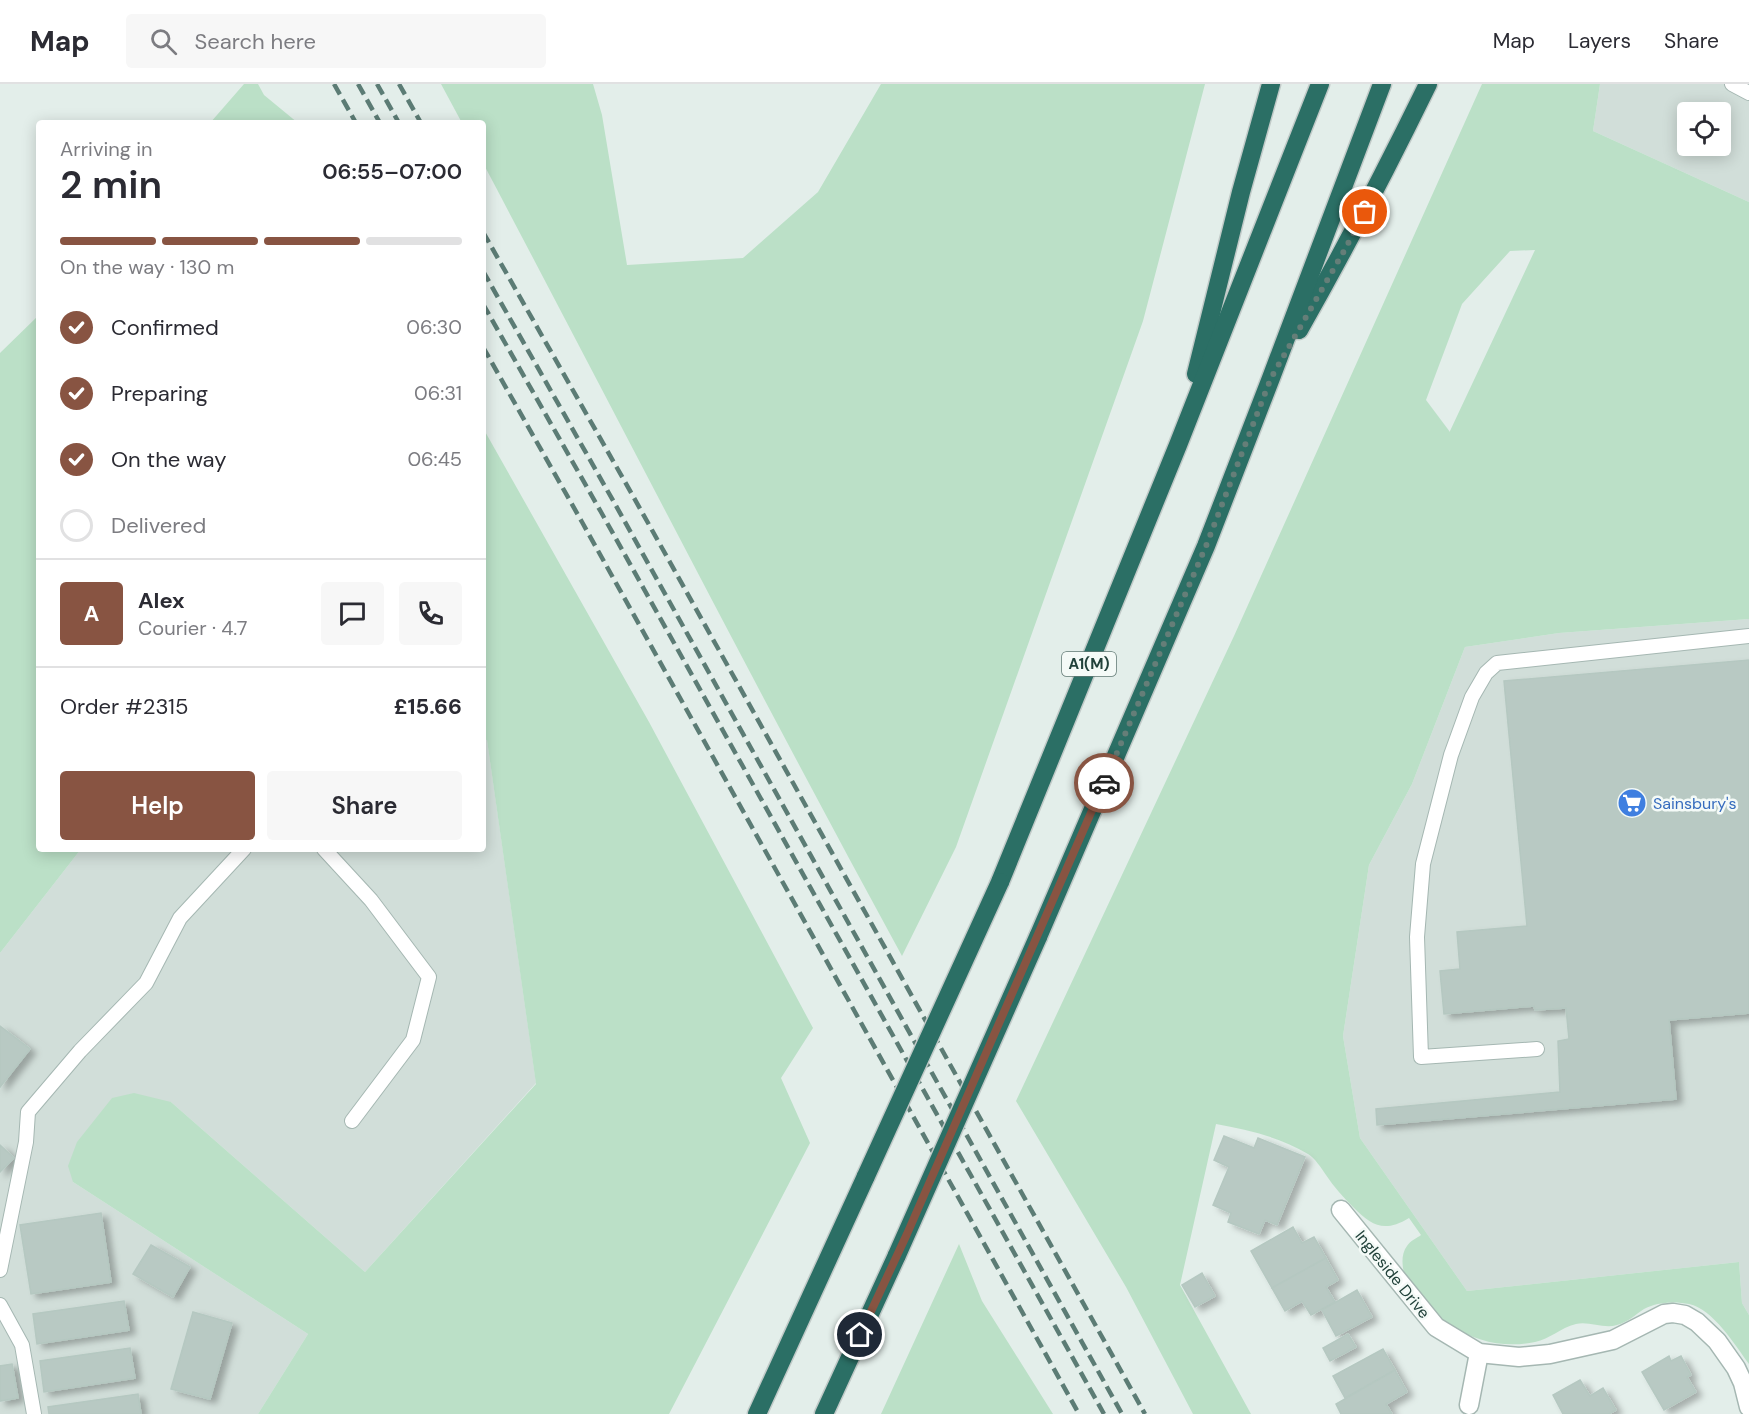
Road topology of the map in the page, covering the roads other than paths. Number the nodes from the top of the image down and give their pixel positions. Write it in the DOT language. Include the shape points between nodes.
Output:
graph roads {
  1 [pos="1270,84"];
  2 [pos="1320,84"];
  3 [pos="1382,84"];
  4 [pos="1428,84"];
  5 [pos="1732,84"];
  6 [pos="1749,93"];
  7 [pos="1271,378"];
  8 [pos="1178,445"];
  9 [pos="1749,636"];
  10 [pos="241,852"];
  11 [pos="327,852"];
  12 [pos="1537,1049"];
  13 [pos="352,1121"];
  14 [pos="1341,1210"];
  15 [pos="0,1270"];
  16 [pos="0,1305"];
  17 [pos="1479,1353"];
  18 [pos="1469,1405"];
  19 [pos="1749,1407"];
  20 [pos="34,1414"];
  21 [pos="757,1414"];
  22 [pos="824,1414"];
  1 -- 8 [label="highway"];
  2 -- 8 [label="highway, A1(M)"];
  3 -- 7 [label="highway"];
  4 -- 7 [label="highway" via="1344,251"];
  5 -- 6 [label="lane"];
  7 -- 22 [label="highway, bridge" via="1206,546 1038,937"];
  8 -- 21 [label="highway, A1(M), bridge" via="1000,882"];
  9 -- 12 [label="lane" via="1497,663 1472,697 1423,864 1417,937 1421,1057"];
  10 -- 15 [label="lane" via="180,918 146,983 28,1112 26,1142"];
  11 -- 13 [label="lane" via="371,900 429,977 413,1040"];
  14 -- 17 [label="street, Ingleside Drive" via="1436,1327"];
  16 -- 20 [label="lane" via="22,1345"];
  17 -- 18 [label="street"];
  17 -- 19 [label="street, Ingleside Drive" via="1520,1357 1550,1354 1613,1340 1673,1313 1697,1322 1717,1341 1736,1368"];
}
